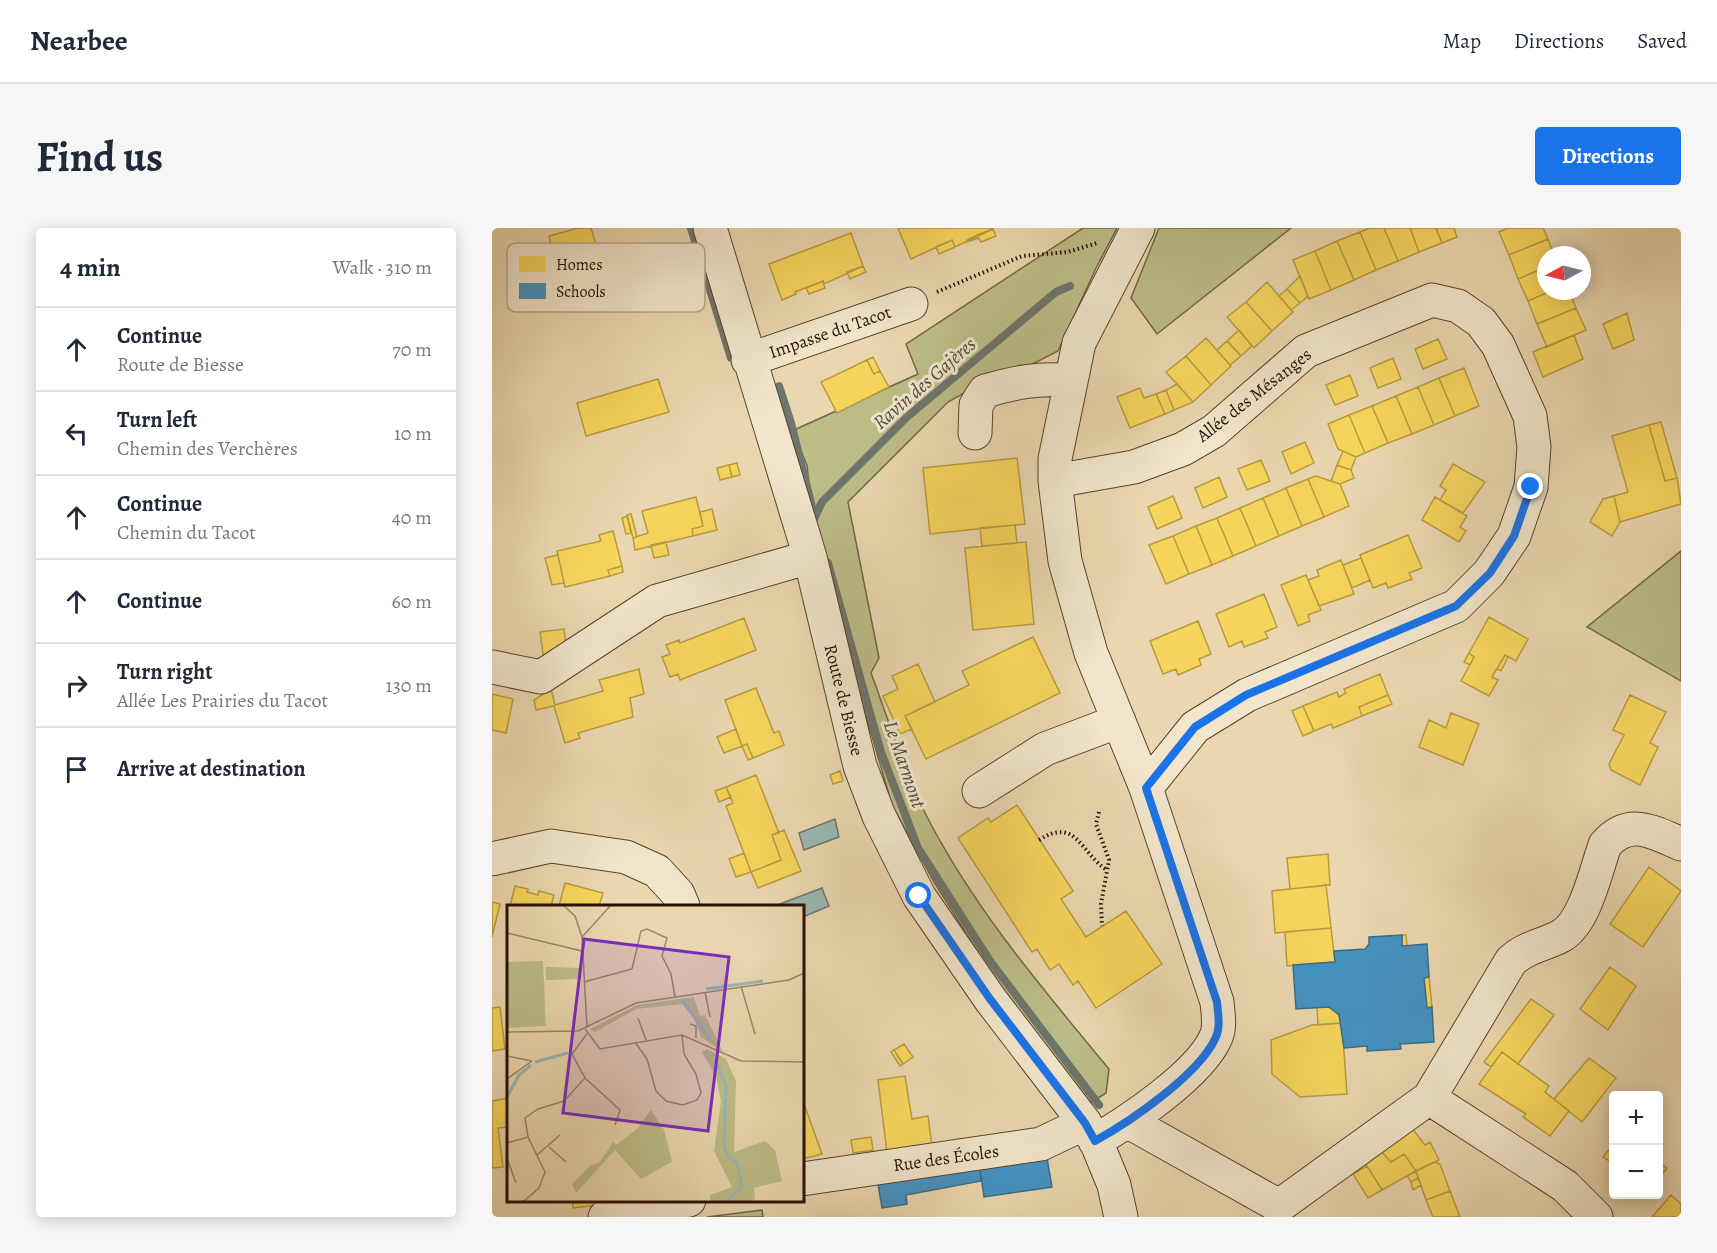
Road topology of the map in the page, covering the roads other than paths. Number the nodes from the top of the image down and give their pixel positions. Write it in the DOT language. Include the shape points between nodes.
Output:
graph roads {
  1 [pos="710,228"];
  2 [pos="1138,229"];
  3 [pos="911,304"];
  4 [pos="748,360"];
  5 [pos="1069,381"];
  6 [pos="975,433"];
  7 [pos="1055,481"];
  8 [pos="810,557"];
  9 [pos="492,667"];
  10 [pos="1119,721"];
  11 [pos="1146,788"];
  12 [pos="979,791"];
  13 [pos="1681,844"];
  14 [pos="492,859"];
  15 [pos="683,905"];
  16 [pos="1429,1098"];
  17 [pos="1127,1121"];
  18 [pos="1090,1132"];
  19 [pos="804,1179"];
  20 [pos="678,1202"];
  21 [pos="605,1217"];
  22 [pos="1121,1217"];
  23 [pos="1596,1217"];
  1 -- 4 [label="street, Route de Biesse"];
  2 -- 5 [label="street, Rue des Écoles" via="1079,343"];
  3 -- 4 [label="street, Impasse du Tacot"];
  4 -- 8 [label="street, Route de Biesse"];
  5 -- 6 [label="street" via="1050,378 985,391 976,405"];
  5 -- 7 [label="street, Rue des Écoles" via="1054,459"];
  7 -- 10 [label="street, Rue des Écoles" via="1065,561 1091,653"];
  7 -- 11 [label="street, Allée des Mésanges" via="1134,467 1183,449 1230,418 1306,351 1432,300 1458,306 1481,322 1498,345 1530,416 1534,447 1531,487 1514,536 1490,573 1456,606 1246,695 1195,727"];
  8 -- 9 [label="street" via="657,601 541,676"];
  8 -- 18 [label="street, Route de Biesse" via="860,766 879,816 919,896"];
  10 -- 11 [label="street, Rue des Écoles"];
  10 -- 12 [label="street" via="1046,749"];
  11 -- 17 [label="street, Rue des Écoles" via="1217,1002 1219,1023 1216,1038 1195,1069"];
  13 -- 16 [label="street" via="1641,828 1614,834 1605,844 1574,927 1521,951 1511,961"];
  14 -- 15 [label="street" via="551,846 626,857 657,871"];
  16 -- 17 [label="street" via="1279,1206"];
  16 -- 23 [label="street" via="1565,1186"];
  17 -- 18 [label="street, Rue des Écoles"];
  18 -- 19 [label="street, Rue des Écoles" via="1041,1144"];
  18 -- 22 [label="street, Route de Biesse" via="1114,1185"];
  20 -- 21 [label="street"];
}
